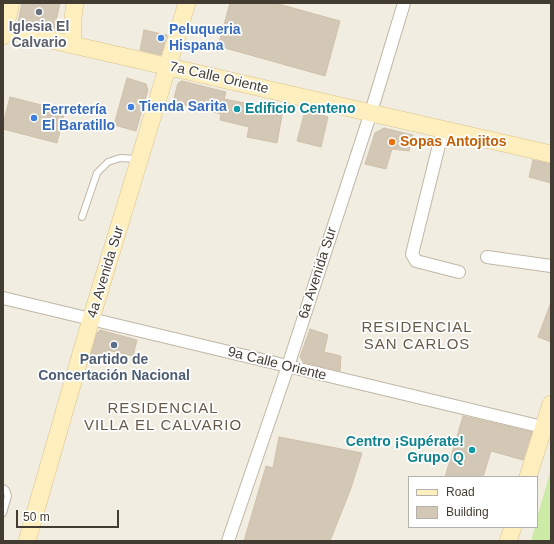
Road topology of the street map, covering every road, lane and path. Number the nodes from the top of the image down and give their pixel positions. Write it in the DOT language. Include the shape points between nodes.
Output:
graph roads {
  1 [pos="11,3"];
  2 [pos="75,3"];
  3 [pos="187,3"];
  4 [pos="404,3"];
  5 [pos="3,32"];
  6 [pos="73,45"];
  7 [pos="168,66"];
  8 [pos="371,112"];
  9 [pos="443,129"];
  10 [pos="551,154"];
  11 [pos="140,160"];
  12 [pos="82,217"];
  13 [pos="488,257"];
  14 [pos="551,266"];
  15 [pos="459,272"];
  16 [pos="3,298"];
  17 [pos="91,318"];
  18 [pos="288,366"];
  19 [pos="551,404"];
  20 [pos="547,428"];
  21 [pos="528,476"];
  22 [pos="3,488"];
  23 [pos="3,513"];
  24 [pos="513,528"];
  25 [pos="27,541"];
  26 [pos="228,541"];
  27 [pos="508,541"];
  1 -- 5 [label="street"];
  2 -- 6 [label="street"];
  3 -- 7 [label="street, 4a Avenida Sur"];
  4 -- 8 [label="street, 6a Avenida Sur"];
  5 -- 6 [label="street, 7a Calle Oriente"];
  6 -- 7 [label="street, 7a Calle Oriente"];
  7 -- 8 [label="street, 7a Calle Oriente"];
  7 -- 11 [label="street, 4a Avenida Sur"];
  8 -- 9 [label="street, 7a Calle Oriente"];
  8 -- 18 [label="street, 6a Avenida Sur"];
  9 -- 10 [label="street, 7a Calle Oriente"];
  9 -- 15 [label="street" via="412,254 416,261"];
  11 -- 12 [label="lane" via="120,158 108,162 97,173"];
  11 -- 17 [label="street, 4a Avenida Sur"];
  13 -- 14 [label="street"];
  16 -- 17 [label="street, 9a Calle Oriente"];
  17 -- 18 [label="street, 9a Calle Oriente"];
  17 -- 25 [label="street, 4a Avenida Sur"];
  18 -- 20 [label="street, 9a Calle Oriente"];
  18 -- 26 [label="street, 6a Avenida Sur"];
  19 -- 20 [label="street"];
  20 -- 21 [label="street"];
  22 -- 23 [label="lane" via="8,496"];
  24 -- 27 [label="street"];
}
